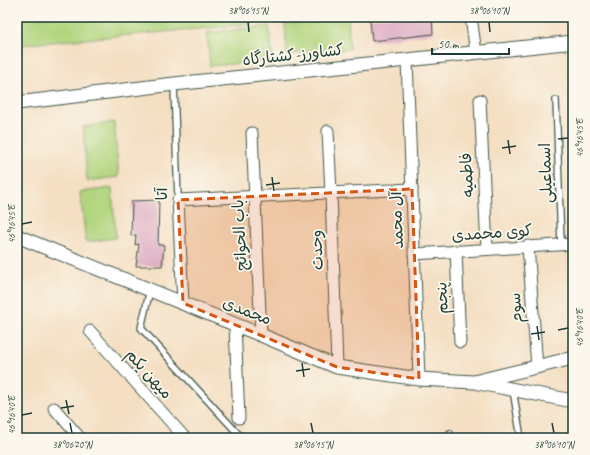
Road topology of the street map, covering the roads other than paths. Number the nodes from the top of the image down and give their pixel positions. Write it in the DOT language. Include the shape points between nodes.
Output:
graph roads {
  1 [pos="471,17"];
  2 [pos="573,42"];
  3 [pos="476,53"];
  4 [pos="407,60"];
  5 [pos="174,84"];
  6 [pos="480,100"];
  7 [pos="556,100"];
  8 [pos="17,103"];
  9 [pos="328,132"];
  10 [pos="252,133"];
  11 [pos="412,189"];
  12 [pos="331,193"];
  13 [pos="254,197"];
  14 [pos="178,200"];
  15 [pos="17,236"];
  16 [pos="562,244"];
  17 [pos="573,244"];
  18 [pos="528,246"];
  19 [pos="487,249"];
  20 [pos="456,251"];
  21 [pos="414,254"];
  22 [pos="150,290"];
  23 [pos="183,303"];
  24 [pos="235,325"];
  25 [pos="90,331"];
  26 [pos="261,335"];
  27 [pos="460,342"];
  28 [pos="573,358"];
  29 [pos="337,367"];
  30 [pos="537,367"];
  31 [pos="419,379"];
  32 [pos="474,382"];
  33 [pos="513,390"];
  34 [pos="573,401"];
  35 [pos="54,408"];
  36 [pos="239,418"];
  37 [pos="80,438"];
  38 [pos="185,438"];
  39 [pos="242,438"];
  40 [pos="521,438"];
  1 -- 3 [label="street"];
  2 -- 3 [label="street, کشاورز-کشتارگاه"];
  3 -- 4 [label="street, کشاورز-کشتارگاه"];
  4 -- 5 [label="street, کشاورز-کشتارگاه"];
  4 -- 11 [label="street, آل محمد"];
  5 -- 8 [label="street, کشاورز-کشتارگاه"];
  5 -- 14 [label="lane, آتا"];
  6 -- 19 [label="street, فاطمیه"];
  7 -- 16 [label="lane, اسماعیلی"];
  9 -- 12 [label="street, وحدت"];
  10 -- 13 [label="street, باب الحوائج"];
  11 -- 12 [label="street"];
  11 -- 21 [label="street, آل محمد"];
  12 -- 13 [label="street"];
  12 -- 29 [label="street, وحدت"];
  13 -- 14 [label="street"];
  13 -- 26 [label="street, باب الحوائج"];
  14 -- 23 [label="street, آتا"];
  15 -- 22 [label="street, محمدی"];
  16 -- 17 [label="street, کوی محمدی"];
  16 -- 18 [label="street, کوی محمدی"];
  18 -- 19 [label="street, کوی محمدی"];
  18 -- 30 [label="street, سوم"];
  19 -- 20 [label="street, کوی محمدی"];
  20 -- 21 [label="street, کوی محمدی"];
  20 -- 27 [label="street, پنجم"];
  21 -- 31 [label="street, آل محمد"];
  22 -- 23 [label="street, محمدی"];
  22 -- 39 [label="lane" via="141,328"];
  23 -- 24 [label="street, محمدی"];
  24 -- 26 [label="street, محمدی"];
  24 -- 36 [label="street"];
  25 -- 38 [label="street, میهن یکم"];
  26 -- 29 [label="street, محمدی"];
  28 -- 30 [label="street, محمدی"];
  29 -- 31 [label="street, محمدی"];
  30 -- 32 [label="street, محمدی"];
  31 -- 32 [label="street, محمدی"];
  32 -- 33 [label="street, محمدی"];
  33 -- 34 [label="street, محمدی"];
  33 -- 40 [label="lane"];
  35 -- 37 [label="street"];
}
